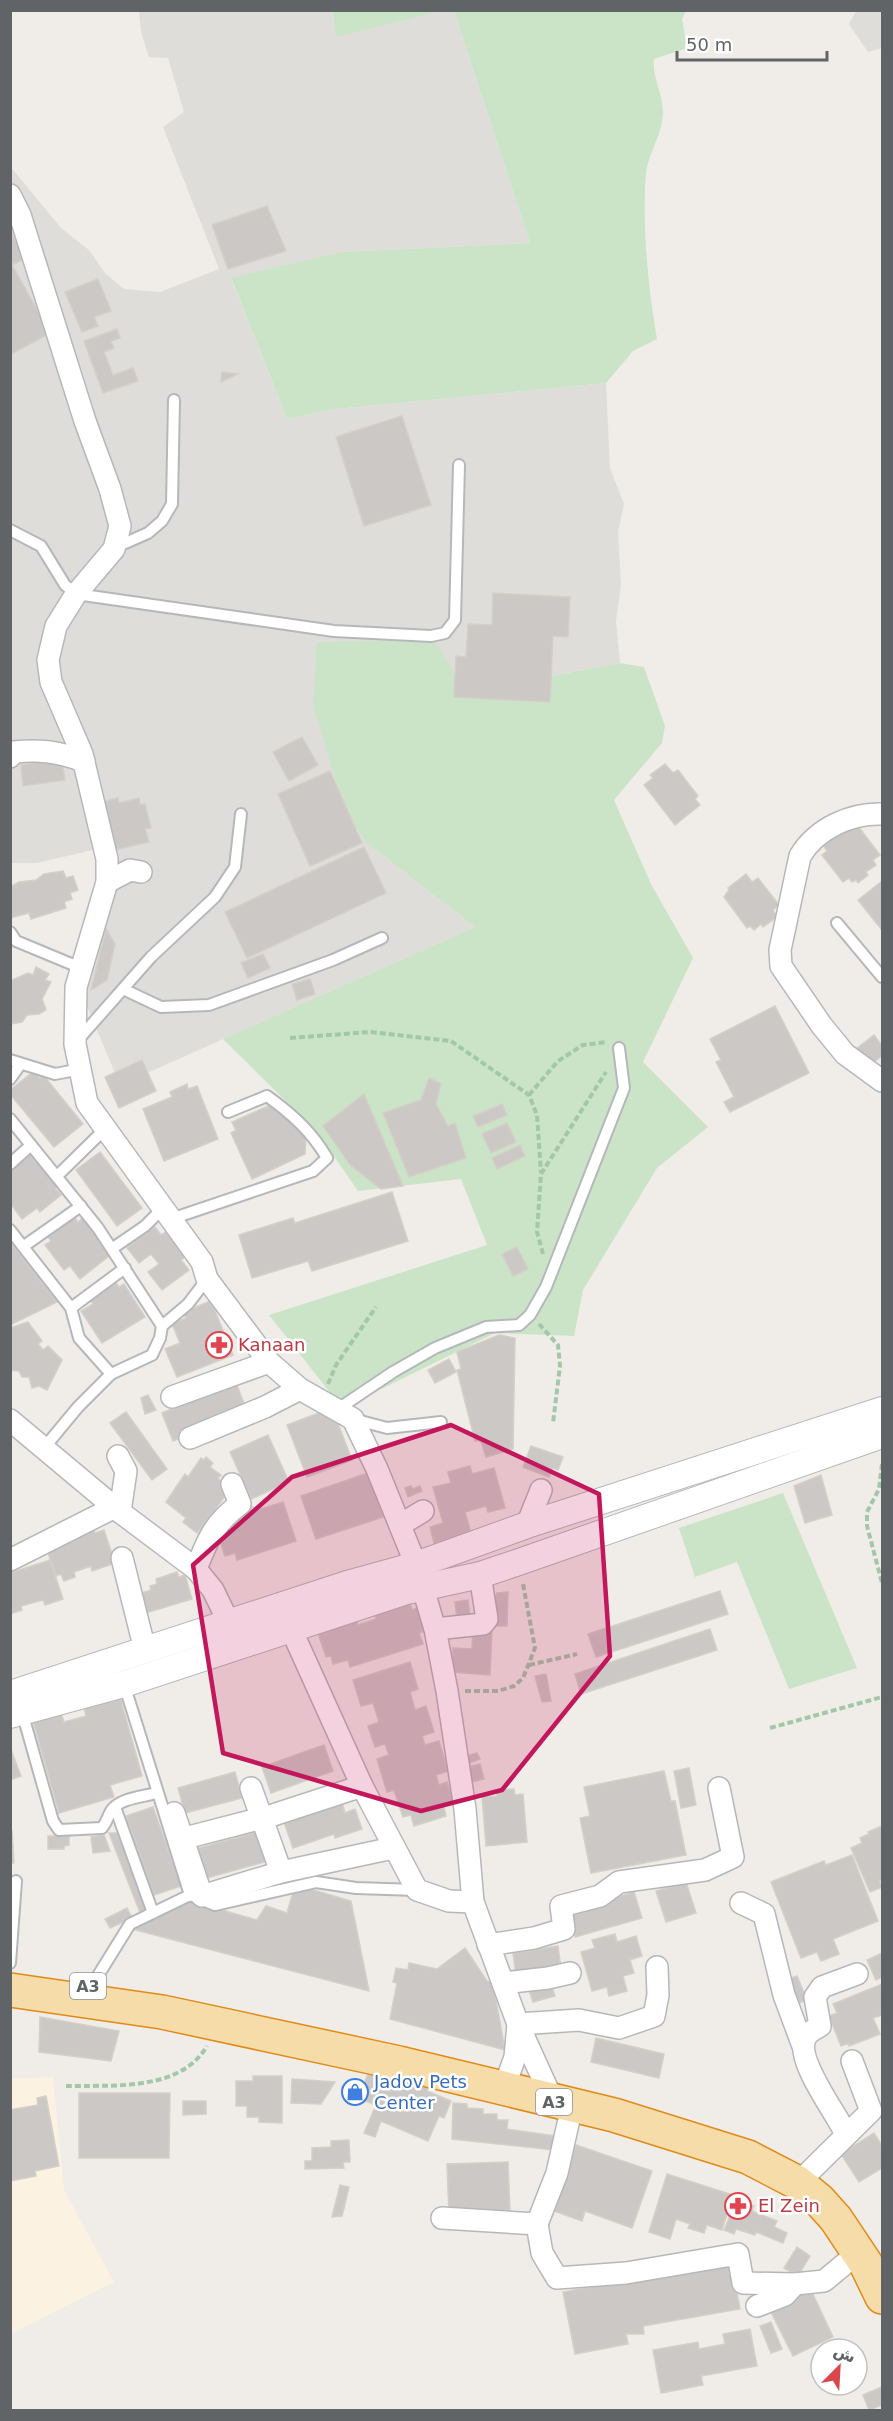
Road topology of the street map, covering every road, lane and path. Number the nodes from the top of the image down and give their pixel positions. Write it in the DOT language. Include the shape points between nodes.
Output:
graph roads {
  1 [pos="10,195"];
  2 [pos="174,400"];
  3 [pos="459,465"];
  4 [pos="10,530"];
  5 [pos="114,549"];
  6 [pos="76,594"];
  7 [pos="10,757"];
  8 [pos="84,761"];
  9 [pos="241,814"];
  10 [pos="882,814"];
  11 [pos="141,872"];
  12 [pos="107,882"];
  13 [pos="837,923"];
  14 [pos="382,938"];
  15 [pos="12,939"];
  16 [pos="81,968"];
  17 [pos="882,977"];
  18 [pos="125,990"];
  19 [pos="290,1038"];
  20 [pos="75,1044"];
  21 [pos="619,1048"];
  22 [pos="15,1062"];
  23 [pos="81,1069"];
  24 [pos="10,1079"];
  25 [pos="882,1082"];
  26 [pos="530,1095"];
  27 [pos="228,1112"];
  28 [pos="10,1119"];
  29 [pos="105,1128"];
  30 [pos="31,1145"];
  31 [pos="10,1164"];
  32 [pos="541,1174"];
  33 [pos="57,1176"];
  34 [pos="81,1206"];
  35 [pos="167,1214"];
  36 [pos="10,1230"];
  37 [pos="24,1246"];
  38 [pos="113,1248"];
  39 [pos="125,1268"];
  40 [pos="549,1277"];
  41 [pos="207,1279"];
  42 [pos="376,1306"];
  43 [pos="71,1308"];
  44 [pos="530,1315"];
  45 [pos="162,1326"];
  46 [pos="269,1362"];
  47 [pos="111,1374"];
  48 [pos="172,1397"];
  49 [pos="325,1403"];
  50 [pos="882,1410"];
  51 [pos="10,1420"];
  52 [pos="441,1422"];
  53 [pos="553,1423"];
  54 [pos="882,1435"];
  55 [pos="199,1442"];
  56 [pos="44,1448"];
  57 [pos="118,1456"];
  58 [pos="882,1464"];
  59 [pos="232,1484"];
  60 [pos="541,1490"];
  61 [pos="118,1510"];
  62 [pos="423,1511"];
  63 [pos="400,1525"];
  64 [pos="527,1525"];
  65 [pos="122,1558"];
  66 [pos="10,1560"];
  67 [pos="516,1563"];
  68 [pos="196,1569"];
  69 [pos="480,1575"];
  70 [pos="419,1576"];
  71 [pos="882,1583"];
  72 [pos="229,1623"];
  73 [pos="291,1629"];
  74 [pos="435,1629"];
  75 [pos="145,1650"];
  76 [pos="577,1654"];
  77 [pos="528,1666"];
  78 [pos="124,1684"];
  79 [pos="447,1690"];
  80 [pos="882,1697"];
  81 [pos="14,1707"];
  82 [pos="770,1728"];
  83 [pos="362,1786"];
  84 [pos="251,1788"];
  85 [pos="719,1788"];
  86 [pos="156,1793"];
  87 [pos="115,1808"];
  88 [pos="174,1813"];
  89 [pos="263,1818"];
  90 [pos="181,1839"];
  91 [pos="393,1848"];
  92 [pos="281,1872"];
  93 [pos="16,1881"];
  94 [pos="417,1890"];
  95 [pos="190,1895"];
  96 [pos="473,1902"];
  97 [pos="741,1903"];
  98 [pos="153,1913"];
  99 [pos="488,1945"];
  100 [pos="10,1963"];
  101 [pos="657,1967"];
  102 [pos="10,1969"];
  103 [pos="570,1972"];
  104 [pos="857,1974"];
  105 [pos="503,1983"];
  106 [pos="10,1990"];
  107 [pos="86,1995"];
  108 [pos="518,2024"];
  109 [pos="220,2025"];
  110 [pos="803,2046"];
  111 [pos="852,2061"];
  112 [pos="66,2086"];
  113 [pos="504,2088"];
  114 [pos="563,2104"];
  115 [pos="846,2134"];
  116 [pos="798,2183"];
  117 [pos="442,2218"];
  118 [pos="537,2224"];
  119 [pos="858,2252"];
  120 [pos="795,2284"];
  121 [pos="882,2297"];
  122 [pos="757,2306"];
  1 -- 5 [label="street" via="20,215 110,489 120,526"];
  2 -- 5 [label="lane" via="172,504 162,521 148,533"];
  3 -- 6 [label="lane" via="454,620 445,633 431,636 334,632"];
  4 -- 6 [label="lane" via="40,546 65,585"];
  5 -- 6 [label="street"];
  6 -- 8 [label="street" via="56,626 48,660 51,682"];
  7 -- 8 [label="street" via="14,752 39,749"];
  8 -- 12 [label="street" via="107,859"];
  9 -- 18 [label="lane" via="235,867 215,897 151,957"];
  10 -- 25 [label="street" via="847,817 807,844 800,856 780,950 781,966 822,1026 845,1054"];
  11 -- 12 [label="street" via="130,870"];
  12 -- 16 [label="street"];
  13 -- 17 [label="lane"];
  14 -- 18 [label="lane" via="209,1005 161,1007"];
  15 -- 16 [label="lane"];
  16 -- 20 [label="street" via="76,987"];
  18 -- 20 [label="lane"];
  19 -- 26 [label="path" via="370,1032 451,1041"];
  20 -- 23 [label="street"];
  21 -- 26 [label="path" via="608,1042 583,1045 558,1061"];
  21 -- 32 [label="path"];
  21 -- 40 [label="lane" via="624,1088"];
  22 -- 23 [label="lane" via="56,1074"];
  22 -- 24 [label="lane"];
  23 -- 29 [label="street" via="87,1103"];
  26 -- 32 [label="path" via="537,1115"];
  27 -- 35 [label="lane" via="267,1096 315,1136 327,1158 313,1171"];
  28 -- 30 [label="lane"];
  29 -- 33 [label="lane"];
  29 -- 35 [label="street"];
  30 -- 31 [label="lane"];
  30 -- 33 [label="lane"];
  32 -- 40 [label="path" via="537,1232"];
  33 -- 34 [label="lane"];
  34 -- 37 [label="lane"];
  34 -- 38 [label="lane"];
  35 -- 38 [label="lane"];
  35 -- 41 [label="street" via="202,1262"];
  36 -- 37 [label="lane"];
  37 -- 43 [label="lane"];
  38 -- 39 [label="lane"];
  39 -- 43 [label="lane"];
  39 -- 45 [label="lane"];
  40 -- 44 [label="lane"];
  41 -- 45 [label="lane" via="188,1304"];
  41 -- 46 [label="street"];
  42 -- 49 [label="path" via="336,1365"];
  43 -- 47 [label="lane" via="79,1338"];
  44 -- 49 [label="lane" via="519,1325 486,1327 435,1348"];
  44 -- 53 [label="path" via="558,1345 560,1366"];
  45 -- 47 [label="lane" via="152,1355"];
  46 -- 48 [label="street"];
  46 -- 49 [label="street"];
  47 -- 56 [label="lane"];
  49 -- 52 [label="lane" via="387,1428"];
  49 -- 55 [label="street"];
  49 -- 63 [label="street"];
  50 -- 64 [label="street"];
  51 -- 56 [label="street"];
  54 -- 67 [label="street"];
  56 -- 61 [label="street"];
  57 -- 61 [label="street" via="126,1471"];
  58 -- 71 [label="path" via="879,1489 867,1512"];
  59 -- 68 [label="street" via="240,1504 210,1532"];
  60 -- 64 [label="street"];
  61 -- 66 [label="street"];
  61 -- 68 [label="street"];
  62 -- 63 [label="street"];
  63 -- 70 [label="street"];
  64 -- 70 [label="street"];
  65 -- 75 [label="street"];
  67 -- 69 [label="street"];
  67 -- 77 [label="path" via="527,1598 526,1614 535,1647"];
  68 -- 72 [label="street" via="213,1590"];
  69 -- 70 [label="street"];
  69 -- 74 [label="street" via="487,1619 483,1624"];
  70 -- 72 [label="street" via="347,1584"];
  70 -- 73 [label="street"];
  70 -- 74 [label="street"];
  72 -- 75 [label="street"];
  73 -- 78 [label="street"];
  73 -- 83 [label="street"];
  74 -- 79 [label="street"];
  75 -- 81 [label="street"];
  76 -- 77 [label="path"];
  77 -- 79 [label="path" via="514,1686 498,1692"];
  78 -- 81 [label="street"];
  78 -- 86 [label="lane"];
  79 -- 96 [label="street" via="465,1809"];
  80 -- 82 [label="path"];
  81 -- 87 [label="lane" via="59,1830 102,1828"];
  83 -- 89 [label="street"];
  83 -- 91 [label="street"];
  84 -- 89 [label="street"];
  85 -- 99 [label="street" via="734,1857 705,1870 620,1882 600,1896 561,1906 564,1929"];
  86 -- 87 [label="lane"];
  86 -- 95 [label="lane"];
  87 -- 98 [label="lane"];
  88 -- 90 [label="street"];
  89 -- 90 [label="street"];
  89 -- 92 [label="street"];
  90 -- 92 [label="street" via="202,1896"];
  91 -- 92 [label="street"];
  91 -- 94 [label="street"];
  93 -- 100 [label="lane"];
  94 -- 95 [label="lane" via="316,1882 215,1905"];
  94 -- 96 [label="street" via="449,1901"];
  95 -- 98 [label="lane"];
  96 -- 99 [label="street"];
  97 -- 110 [label="street" via="764,1914 784,1995"];
  98 -- 107 [label="lane" via="130,1924 122,1933"];
  99 -- 105 [label="street"];
  101 -- 108 [label="street" via="654,2016 618,2028 579,2020"];
  102 -- 107 [label="highway, A3"];
  103 -- 105 [label="street"];
  104 -- 110 [label="street" via="822,1987 815,1997 820,2026 806,2036"];
  105 -- 108 [label="street"];
  106 -- 107 [label="highway, A3"];
  107 -- 109 [label="highway, A3"];
  108 -- 113 [label="street" via="515,2057"];
  108 -- 114 [label="street"];
  109 -- 112 [label="path" via="203,2053 178,2074 123,2085"];
  109 -- 113 [label="highway, A3"];
  110 -- 115 [label="street" via="820,2090"];
  111 -- 115 [label="street" via="871,2111"];
  113 -- 114 [label="highway, A3"];
  114 -- 116 [label="highway, A3" via="614,2115 748,2157"];
  114 -- 118 [label="street" via="557,2173"];
  115 -- 116 [label="street"];
  116 -- 119 [label="highway, A3" via="836,2219"];
  117 -- 118 [label="street"];
  118 -- 120 [label="street" via="542,2253 556,2278 626,2273 738,2254 743,2283"];
  119 -- 120 [label="street" via="824,2281"];
  119 -- 121 [label="highway, A3"];
  120 -- 122 [label="street" via="785,2295"];
}
